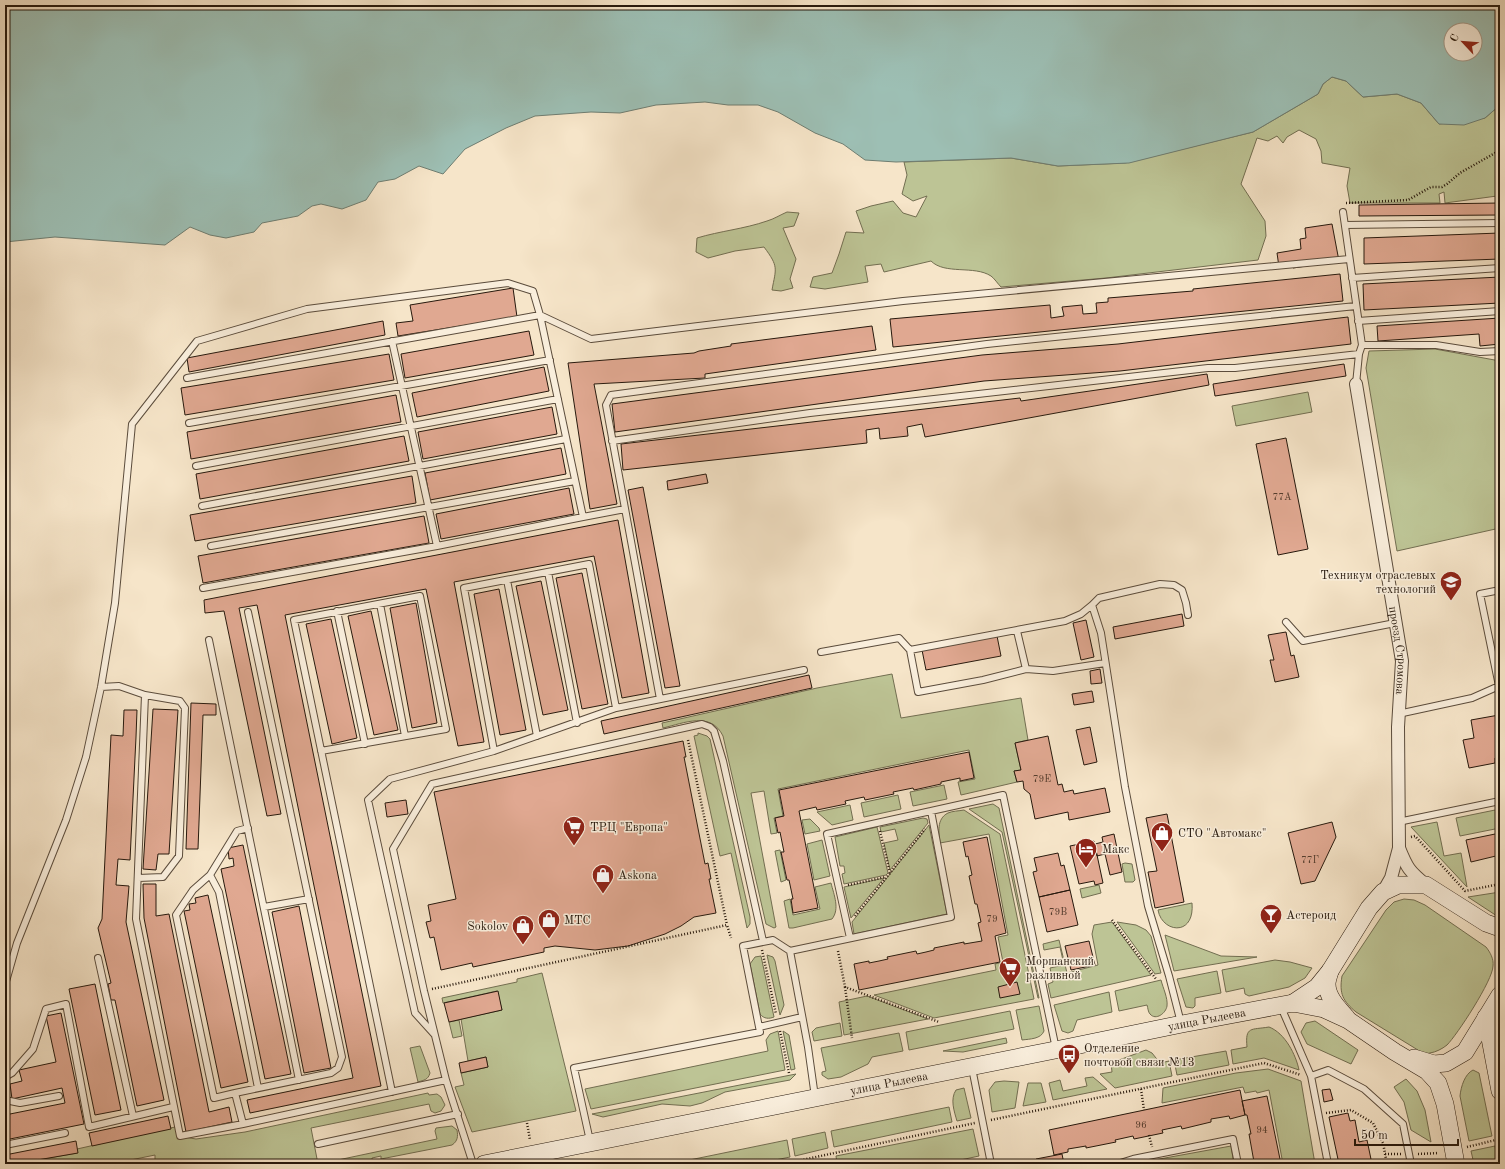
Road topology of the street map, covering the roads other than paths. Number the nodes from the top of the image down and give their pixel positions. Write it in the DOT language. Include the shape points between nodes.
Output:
graph roads {
  1 [pos="1343,212"];
  2 [pos="1500,223"];
  3 [pos="1345,225"];
  4 [pos="1350,259"];
  5 [pos="1500,268"];
  6 [pos="1352,278"];
  7 [pos="1356,306"];
  8 [pos="1500,311"];
  9 [pos="540,315"];
  10 [pos="1358,321"];
  11 [pos="392,340"];
  12 [pos="1362,345"];
  13 [pos="1500,351"];
  14 [pos="1359,354"];
  15 [pos="550,360"];
  16 [pos="187,378"];
  17 [pos="1356,384"];
  18 [pos="402,387"];
  19 [pos="558,399"];
  20 [pos="189,423"];
  21 [pos="411,426"];
  22 [pos="566,439"];
  23 [pos="612,441"];
  24 [pos="196,466"];
  25 [pos="420,467"];
  26 [pos="575,481"];
  27 [pos="202,506"];
  28 [pos="428,508"];
  29 [pos="625,509"];
  30 [pos="583,517"];
  31 [pos="211,546"];
  32 [pos="437,546"];
  33 [pos="548,572"];
  34 [pos="507,580"];
  35 [pos="203,588"];
  36 [pos="1500,590"];
  37 [pos="380,604"];
  38 [pos="1092,605"];
  39 [pos="248,612"];
  40 [pos="337,612"];
  41 [pos="1188,615"];
  42 [pos="1286,622"];
  43 [pos="1395,622"];
  44 [pos="1017,631"];
  45 [pos="209,640"];
  46 [pos="910,650"];
  47 [pos="821,652"];
  48 [pos="1105,663"];
  49 [pos="1026,669"];
  50 [pos="804,670"];
  51 [pos="101,687"];
  52 [pos="145,696"];
  53 [pos="660,699"];
  54 [pos="616,708"];
  55 [pos="1398,714"];
  56 [pos="577,723"];
  57 [pos="405,736"];
  58 [pos="537,736"];
  59 [pos="365,744"];
  60 [pos="321,751"];
  61 [pos="494,751"];
  62 [pos="1500,801"];
  63 [pos="931,811"];
  64 [pos="1398,822"];
  65 [pos="248,828"];
  66 [pos="1399,844"];
  67 [pos="210,875"];
  68 [pos="138,878"];
  69 [pos="1426,884"];
  70 [pos="1383,892"];
  71 [pos="309,899"];
  72 [pos="264,907"];
  73 [pos="1493,926"];
  74 [pos="850,938"];
  75 [pos="1500,940"];
  76 [pos="761,942"];
  77 [pos="790,951"];
  78 [pos="98,958"];
  79 [pos="1330,971"];
  80 [pos="5,985"];
  81 [pos="1287,1004"];
  82 [pos="1495,1005"];
  83 [pos="802,1018"];
  84 [pos="1348,1020"];
  85 [pos="1182,1024"];
  86 [pos="759,1027"];
  87 [pos="435,1035"];
  88 [pos="1057,1050"];
  89 [pos="1395,1052"];
  90 [pos="972,1067"];
  91 [pos="1311,1076"];
  92 [pos="5,1077"];
  93 [pos="299,1080"];
  94 [pos="446,1080"];
  95 [pos="258,1088"];
  96 [pos="1500,1091"];
  97 [pos="392,1092"];
  98 [pos="235,1093"];
  99 [pos="59,1096"];
  100 [pos="815,1098"];
  101 [pos="5,1100"];
  102 [pos="174,1107"];
  103 [pos="458,1114"];
  104 [pos="133,1116"];
  105 [pos="243,1124"];
  106 [pos="65,1134"];
  107 [pos="590,1143"];
  108 [pos="318,1144"];
  109 [pos="5,1145"];
  110 [pos="515,1161"];
  111 [pos="473,1164"];
  112 [pos="484,1164"];
  113 [pos="991,1164"];
  114 [pos="1117,1164"];
  115 [pos="1238,1164"];
  116 [pos="1328,1164"];
  117 [pos="1411,1164"];
  118 [pos="1456,1164"];
  1 -- 3 [label="lane"];
  2 -- 3 [label="lane"];
  3 -- 4 [label="lane"];
  4 -- 6 [label="lane"];
  4 -- 9 [label="lane" via="903,301 591,339"];
  5 -- 6 [label="lane"];
  6 -- 7 [label="lane"];
  7 -- 10 [label="lane"];
  7 -- 23 [label="lane" via="987,344 611,395 606,405"];
  8 -- 10 [label="lane"];
  9 -- 11 [label="lane"];
  9 -- 15 [label="lane"];
  9 -- 51 [label="lane" via="533,291 508,283 307,309 197,341 132,424 115,602"];
  10 -- 12 [label="lane"];
  11 -- 16 [label="lane"];
  11 -- 18 [label="lane"];
  12 -- 13 [label="lane" via="1436,345 1480,352"];
  12 -- 14 [label="lane"];
  14 -- 17 [label="lane"];
  14 -- 23 [label="lane" via="1235,368 1200,369 810,413"];
  15 -- 18 [label="lane"];
  15 -- 19 [label="lane"];
  17 -- 43 [label="street, проезд Стромова"];
  18 -- 20 [label="lane"];
  18 -- 21 [label="lane"];
  19 -- 21 [label="lane"];
  19 -- 22 [label="lane"];
  21 -- 24 [label="lane"];
  21 -- 25 [label="lane"];
  22 -- 25 [label="lane"];
  22 -- 26 [label="lane"];
  23 -- 29 [label="lane"];
  25 -- 27 [label="lane"];
  25 -- 28 [label="lane"];
  26 -- 28 [label="lane"];
  26 -- 30 [label="lane"];
  28 -- 31 [label="lane"];
  28 -- 32 [label="lane"];
  29 -- 30 [label="lane"];
  29 -- 53 [label="lane"];
  30 -- 32 [label="lane"];
  32 -- 35 [label="lane"];
  33 -- 34 [label="lane"];
  33 -- 54 [label="lane" via="589,564"];
  33 -- 56 [label="lane"];
  34 -- 58 [label="lane"];
  34 -- 61 [label="lane" via="464,588"];
  36 -- 55 [label="lane" via="1480,594 1499,686 1472,698"];
  37 -- 40 [label="lane"];
  37 -- 57 [label="lane"];
  37 -- 57 [label="lane" via="420,596 443,713 446,729"];
  38 -- 41 [label="lane" via="1099,598 1160,584 1174,585 1182,590"];
  38 -- 44 [label="lane" via="1066,621"];
  38 -- 48 [label="lane" via="1101,633"];
  39 -- 71 [label="lane"];
  40 -- 59 [label="lane"];
  40 -- 60 [label="lane" via="294,620"];
  42 -- 43 [label="lane" via="1303,641"];
  43 -- 55 [label="street, проезд Стромова" via="1402,661"];
  44 -- 46 [label="lane"];
  44 -- 49 [label="lane"];
  45 -- 65 [label="lane"];
  46 -- 47 [label="lane" via="899,638"];
  46 -- 49 [label="lane" via="918,692"];
  48 -- 49 [label="lane" via="1053,671"];
  48 -- 85 [label="lane" via="1148,906"];
  50 -- 53 [label="lane"];
  51 -- 52 [label="lane" via="119,686"];
  51 -- 80 [label="lane" via="82,771 66,820 17,943"];
  52 -- 68 [label="lane"];
  52 -- 68 [label="lane" via="180,701 185,708 180,848 179,856 163,877"];
  53 -- 54 [label="lane"];
  54 -- 56 [label="lane"];
  55 -- 64 [label="street, проезд Стромова"];
  56 -- 58 [label="lane"];
  57 -- 59 [label="lane"];
  58 -- 61 [label="lane"];
  59 -- 60 [label="lane"];
  60 -- 97 [label="lane"];
  61 -- 87 [label="lane" via="390,779 368,800 414,1013"];
  62 -- 64 [label="lane"];
  63 -- 74 [label="lane" via="951,917"];
  63 -- 74 [label="lane" via="828,834"];
  63 -- 88 [label="lane" via="1003,795"];
  64 -- 66 [label="street, проезд Стромова"];
  65 -- 67 [label="lane" via="237,831"];
  65 -- 72 [label="lane"];
  66 -- 69 [label="street" via="1406,866"];
  66 -- 70 [label="street" via="1391,878"];
  67 -- 95 [label="lane" via="219,892"];
  67 -- 98 [label="lane" via="193,890 176,915 214,1098"];
  68 -- 102 [label="lane" via="136,919"];
  69 -- 70 [label="main road" via="1398,885"];
  69 -- 73 [label="main road"];
  70 -- 79 [label="main road" via="1369,908"];
  71 -- 72 [label="lane"];
  71 -- 93 [label="lane" via="342,1057 338,1068 331,1073"];
  72 -- 93 [label="lane"];
  73 -- 75 [label="main road"];
  74 -- 77 [label="lane"];
  76 -- 77 [label="lane" via="773,940"];
  76 -- 86 [label="lane" via="743,946"];
  76 -- 87 [label="lane" via="723,761 714,731 710,727 702,724 432,784 393,849"];
  77 -- 83 [label="lane"];
  78 -- 104 [label="lane"];
  79 -- 81 [label="main road" via="1317,987"];
  79 -- 84 [label="main road" via="1327,985 1331,997"];
  81 -- 84 [label="main road" via="1324,1008"];
  81 -- 85 [label="main road, улица Рылеева"];
  81 -- 91 [label="lane"];
  82 -- 89 [label="main road" via="1465,1052 1446,1063 1434,1064"];
  82 -- 96 [label="main road"];
  83 -- 86 [label="lane"];
  83 -- 100 [label="lane"];
  84 -- 89 [label="main road"];
  85 -- 88 [label="main road, улица Рылеева"];
  86 -- 107 [label="lane" via="760,1032 574,1068"];
  87 -- 94 [label="lane"];
  88 -- 90 [label="main road, улица Рылеева"];
  89 -- 118 [label="main road" via="1427,1071 1438,1083 1445,1104"];
  90 -- 100 [label="main road, улица Рылеева"];
  90 -- 113 [label="lane"];
  91 -- 116 [label="lane"];
  91 -- 117 [label="lane" via="1328,1070 1364,1089 1403,1124"];
  92 -- 104 [label="lane" via="12,1073 33,1049 46,1009 66,1004 89,1127"];
  93 -- 95 [label="lane"];
  94 -- 97 [label="lane"];
  94 -- 103 [label="lane"];
  95 -- 98 [label="lane"];
  97 -- 105 [label="lane"];
  98 -- 105 [label="lane"];
  99 -- 101 [label="lane" via="20,1104"];
  100 -- 107 [label="main road, улица Рылеева"];
  102 -- 104 [label="lane"];
  102 -- 105 [label="lane" via="180,1136"];
  103 -- 108 [label="lane"];
  103 -- 111 [label="lane"];
  106 -- 109 [label="lane"];
  107 -- 110 [label="main road, улица Рылеева"];
  110 -- 112 [label="main road, улица Рылеева"];
  114 -- 115 [label="lane" via="1233,1139"];
}
